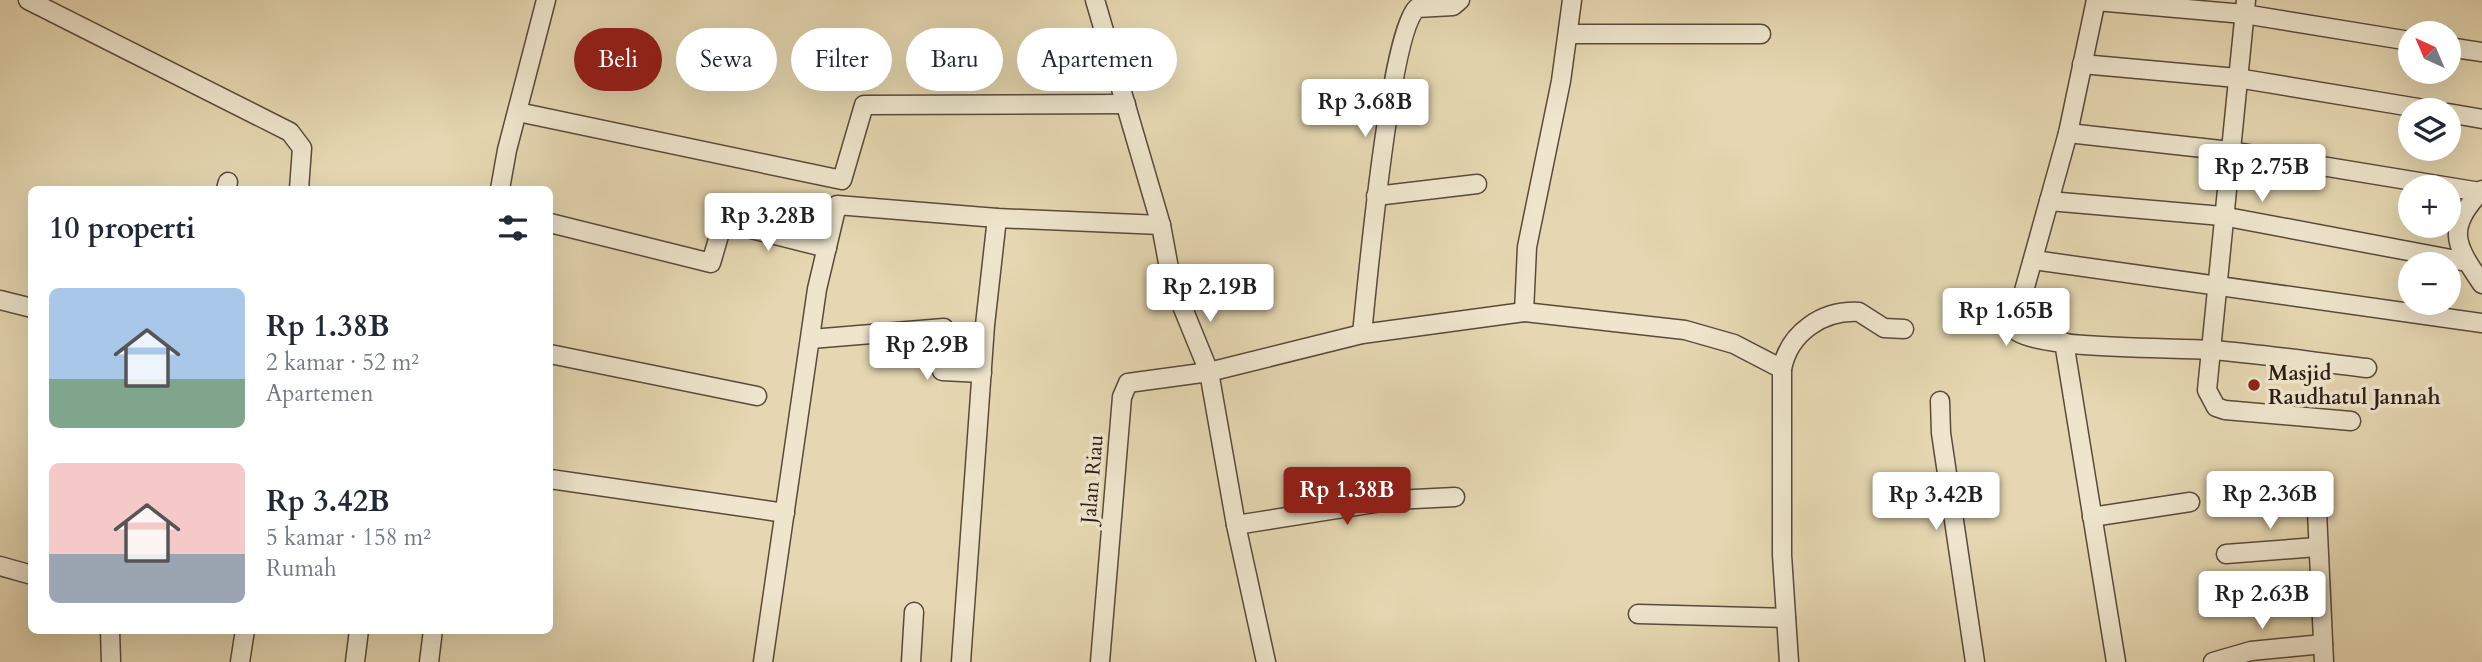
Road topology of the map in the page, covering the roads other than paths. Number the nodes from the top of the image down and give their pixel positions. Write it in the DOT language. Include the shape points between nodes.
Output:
graph roads {
  1 [pos="28,0"];
  2 [pos="547,0"];
  3 [pos="1096,0"];
  4 [pos="1460,0"];
  5 [pos="1572,0"];
  6 [pos="2096,1"];
  7 [pos="2245,7"];
  8 [pos="1569,34"];
  9 [pos="1761,34"];
  10 [pos="2398,39"];
  11 [pos="2461,49"];
  12 [pos="2482,52"];
  13 [pos="2082,64"];
  14 [pos="2238,78"];
  15 [pos="1126,104"];
  16 [pos="2398,105"];
  17 [pos="518,112"];
  18 [pos="2461,115"];
  19 [pos="2482,119"];
  20 [pos="2068,133"];
  21 [pos="2230,151"];
  22 [pos="842,180"];
  23 [pos="1477,184"];
  24 [pos="299,186"];
  25 [pos="500,186"];
  26 [pos="2481,191"];
  27 [pos="1376,196"];
  28 [pos="2049,201"];
  29 [pos="837,205"];
  30 [pos="2222,216"];
  31 [pos="997,218"];
  32 [pos="553,224"];
  33 [pos="1161,225"];
  34 [pos="827,248"];
  35 [pos="2034,260"];
  36 [pos="2467,262"];
  37 [pos="2216,284"];
  38 [pos="2482,284"];
  39 [pos="0,300"];
  40 [pos="28,308"];
  41 [pos="1524,312"];
  42 [pos="2482,323"];
  43 [pos="1904,329"];
  44 [pos="1362,334"];
  45 [pos="811,339"];
  46 [pos="2064,342"];
  47 [pos="2212,350"];
  48 [pos="553,355"];
  49 [pos="2367,368"];
  50 [pos="1783,369"];
  51 [pos="1209,372"];
  52 [pos="982,373"];
  53 [pos="757,396"];
  54 [pos="1940,401"];
  55 [pos="2351,421"];
  56 [pos="553,479"];
  57 [pos="2316,490"];
  58 [pos="1455,497"];
  59 [pos="2190,502"];
  60 [pos="785,513"];
  61 [pos="2092,517"];
  62 [pos="1236,525"];
  63 [pos="2317,547"];
  64 [pos="2225,554"];
  65 [pos="0,566"];
  66 [pos="28,574"];
  67 [pos="914,612"];
  68 [pos="1638,614"];
  69 [pos="1786,618"];
  70 [pos="110,634"];
  71 [pos="244,634"];
  72 [pos="358,634"];
  73 [pos="432,634"];
  74 [pos="2323,653"];
  75 [pos="111,662"];
  76 [pos="240,662"];
  77 [pos="355,662"];
  78 [pos="429,662"];
  79 [pos="763,662"];
  80 [pos="911,662"];
  81 [pos="961,662"];
  82 [pos="1100,662"];
  83 [pos="1266,662"];
  84 [pos="1789,662"];
  85 [pos="1975,662"];
  86 [pos="2116,662"];
  87 [pos="2213,662"];
  1 -- 24 [label="street" via="290,131 302,148"];
  2 -- 17 [label="street"];
  3 -- 15 [label="street"];
  4 -- 27 [label="street" via="1453,6 1417,8 1410,15"];
  5 -- 8 [label="street"];
  6 -- 7 [label="street"];
  6 -- 13 [label="street"];
  7 -- 10 [label="street"];
  7 -- 14 [label="street"];
  8 -- 9 [label="street"];
  8 -- 41 [label="street" via="1527,247"];
  11 -- 12 [label="street"];
  13 -- 14 [label="street"];
  13 -- 20 [label="street"];
  14 -- 16 [label="street"];
  14 -- 21 [label="street"];
  15 -- 22 [label="street" via="864,105"];
  15 -- 33 [label="street"];
  17 -- 22 [label="street"];
  17 -- 25 [label="street"];
  18 -- 19 [label="street"];
  20 -- 21 [label="street"];
  20 -- 28 [label="street"];
  21 -- 26 [label="street"];
  21 -- 30 [label="street"];
  22 -- 29 [label="street"];
  23 -- 27 [label="street"];
  26 -- 36 [label="street" via="2458,223 2455,235"];
  27 -- 44 [label="street"];
  28 -- 30 [label="street"];
  28 -- 35 [label="street"];
  29 -- 31 [label="street"];
  29 -- 34 [label="street"];
  30 -- 36 [label="street"];
  30 -- 37 [label="street"];
  31 -- 33 [label="street"];
  31 -- 52 [label="street"];
  32 -- 34 [label="street" via="712,263 723,222"];
  33 -- 51 [label="street" via="1171,279"];
  34 -- 45 [label="street"];
  35 -- 37 [label="street"];
  35 -- 46 [label="street" via="2015,323 2018,332"];
  36 -- 38 [label="street"];
  37 -- 42 [label="street"];
  37 -- 47 [label="street"];
  39 -- 40 [label="street"];
  41 -- 44 [label="street, Jalan Riau"];
  41 -- 50 [label="street, Jalan Riau" via="1685,330 1734,344"];
  43 -- 50 [label="street" via="1884,328 1856,311 1830,317 1807,326 1793,339"];
  44 -- 51 [label="street, Jalan Riau"];
  45 -- 52 [label="street" via="944,328 942,371"];
  45 -- 60 [label="street"];
  46 -- 47 [label="street"];
  46 -- 61 [label="street"];
  47 -- 49 [label="street"];
  47 -- 55 [label="street" via="2207,390 2216,407"];
  48 -- 53 [label="street"];
  50 -- 69 [label="street"];
  51 -- 62 [label="street"];
  51 -- 82 [label="street, Jalan Riau" via="1134,380 1123,390"];
  52 -- 81 [label="street"];
  54 -- 85 [label="street"];
  56 -- 60 [label="street"];
  57 -- 63 [label="street"];
  58 -- 62 [label="street" via="1394,500"];
  59 -- 61 [label="street"];
  60 -- 79 [label="street"];
  61 -- 86 [label="street"];
  62 -- 83 [label="street"];
  63 -- 64 [label="street"];
  63 -- 74 [label="street"];
  65 -- 66 [label="street"];
  67 -- 80 [label="street"];
  68 -- 69 [label="street"];
  69 -- 84 [label="street"];
  70 -- 75 [label="street"];
  71 -- 76 [label="street"];
  72 -- 77 [label="street"];
  73 -- 78 [label="street"];
  74 -- 87 [label="street" via="2251,651"];
}
